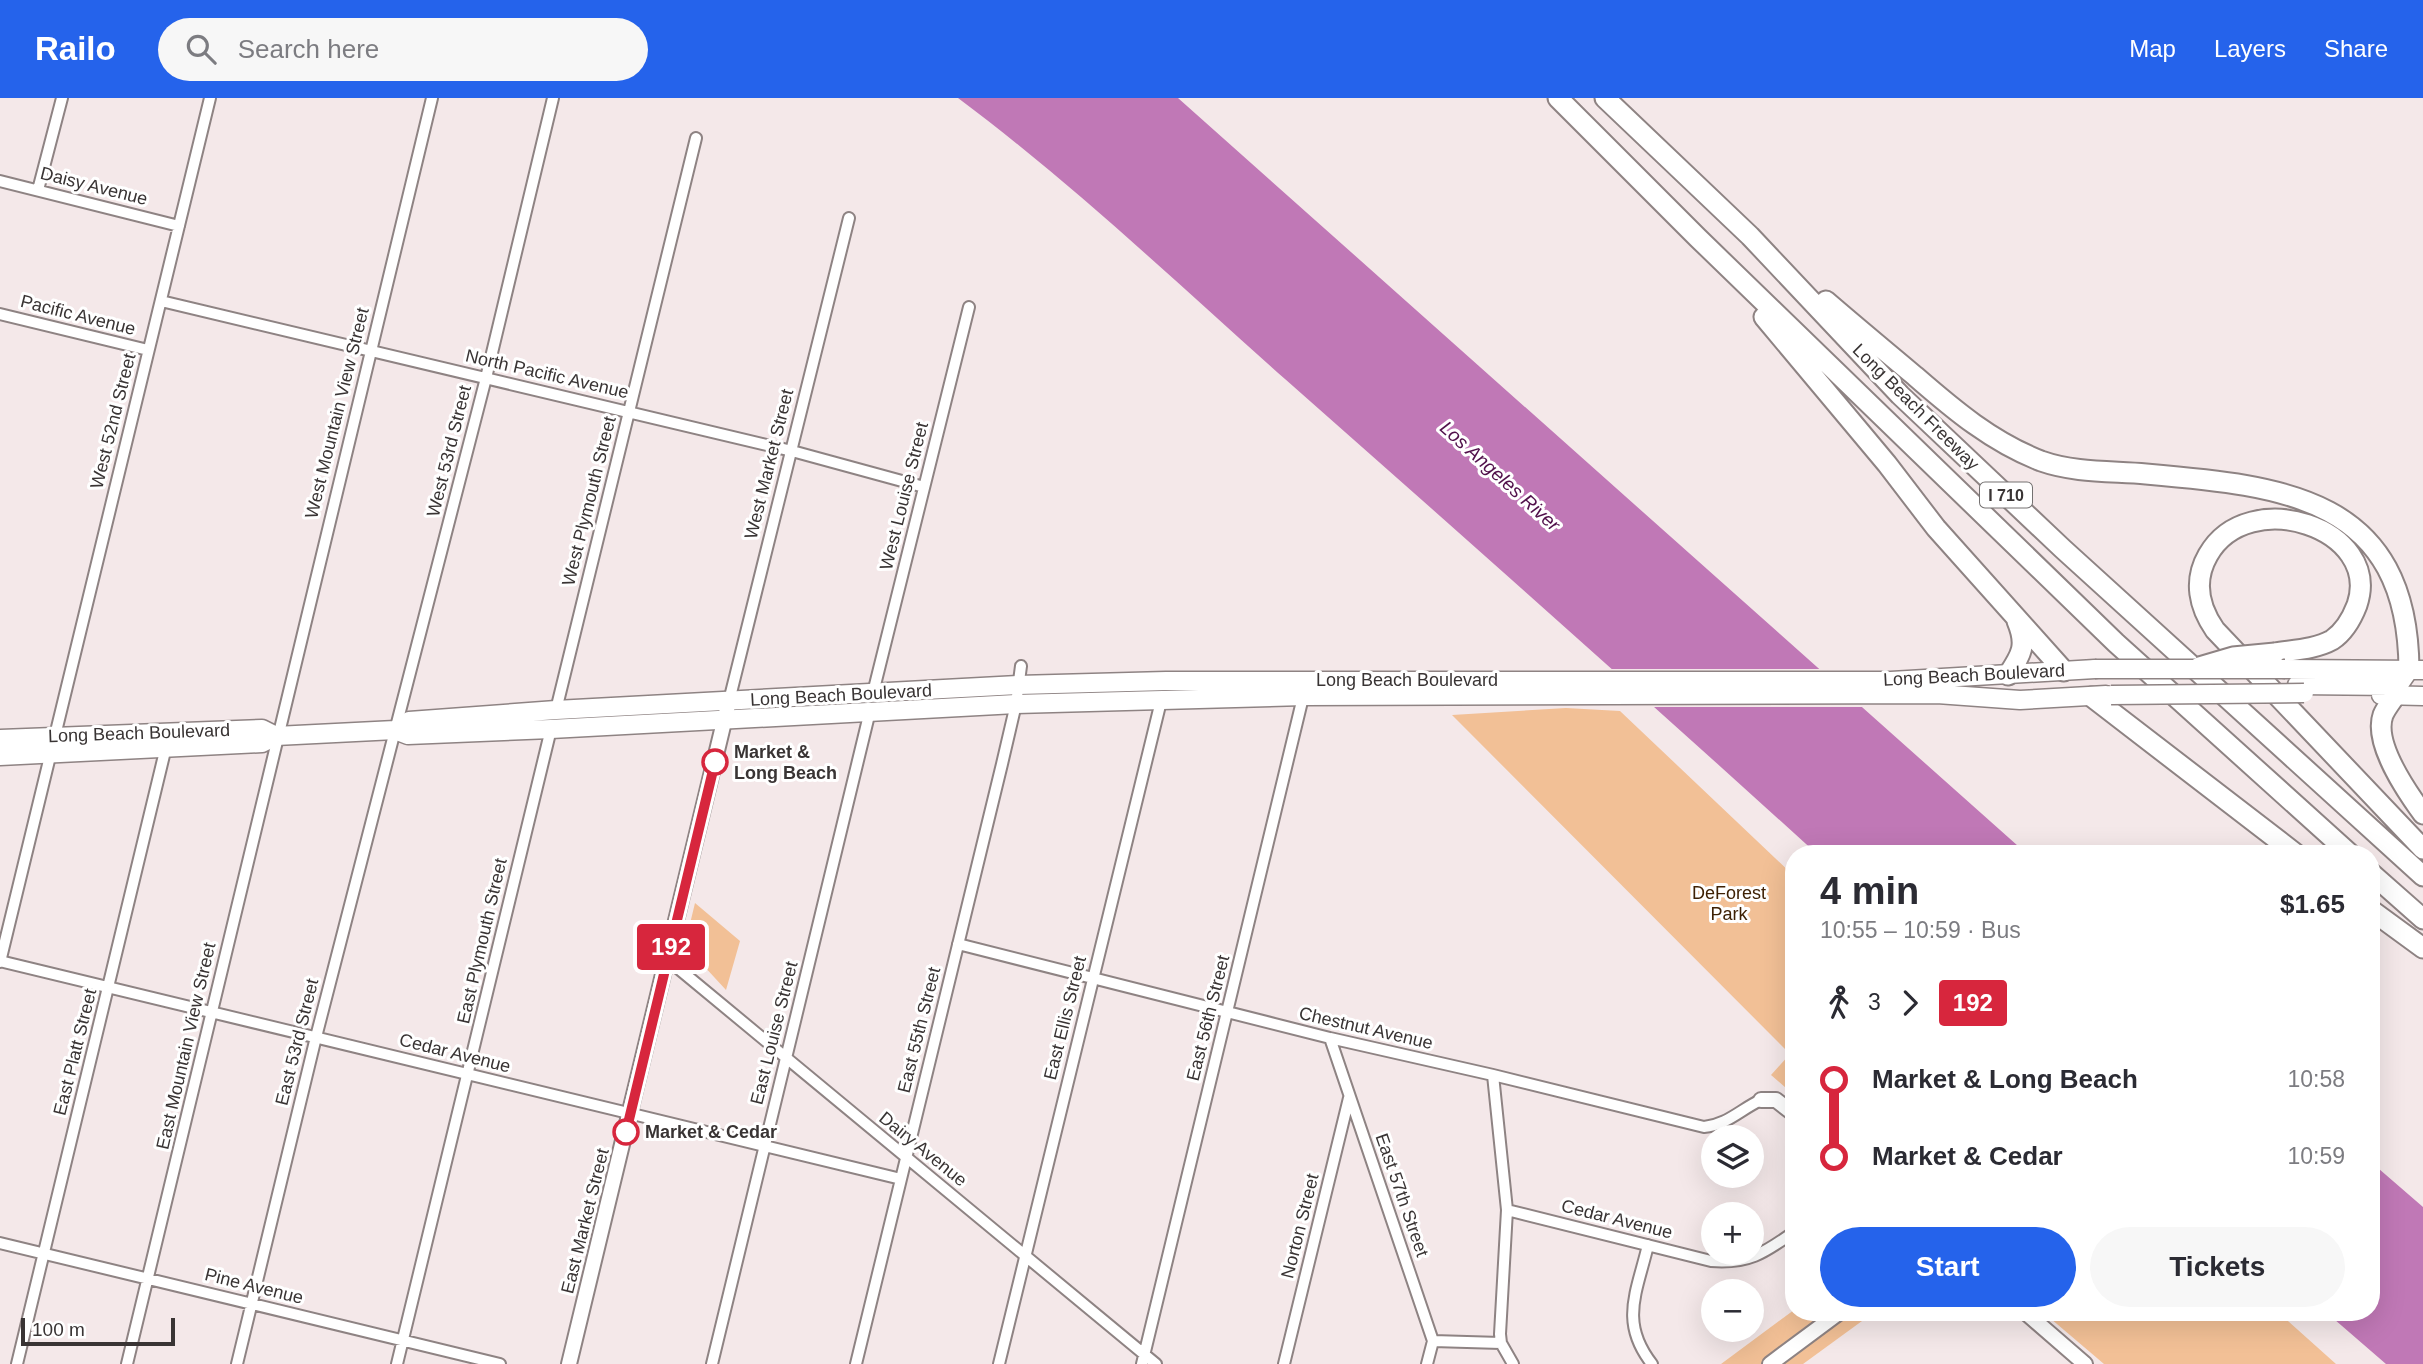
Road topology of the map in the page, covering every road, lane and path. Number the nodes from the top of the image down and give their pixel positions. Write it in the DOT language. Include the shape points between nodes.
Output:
graph roads {
  1 [pos="62,98"];
  2 [pos="210,98"];
  3 [pos="432,98"];
  4 [pos="552,98"];
  5 [pos="1559,98"];
  6 [pos="1605,98"];
  7 [pos="696,138"];
  8 [pos="0,181"];
  9 [pos="38,190"];
  10 [pos="849,218"];
  11 [pos="179,226"];
  12 [pos="1750,236"];
  13 [pos="1698,238"];
  14 [pos="161,301"];
  15 [pos="969,307"];
  16 [pos="0,314"];
  17 [pos="148,350"];
  18 [pos="370,352"];
  19 [pos="486,378"];
  20 [pos="628,411"];
  21 [pos="792,451"];
  22 [pos="924,487"];
  23 [pos="2014,613"];
  24 [pos="2280,661"];
  25 [pos="1021,666"];
  26 [pos="2199,667"];
  27 [pos="2416,670"];
  28 [pos="2064,671"];
  29 [pos="2008,675"];
  30 [pos="1166,681"];
  31 [pos="1018,685"];
  32 [pos="1305,688"];
  33 [pos="1891,688"];
  34 [pos="2300,689"];
  35 [pos="2102,696"];
  36 [pos="2395,696"];
  37 [pos="2423,696"];
  38 [pos="1161,701"];
  39 [pos="872,702"];
  40 [pos="1016,704"];
  41 [pos="556,710"];
  42 [pos="727,710"];
  43 [pos="551,729"];
  44 [pos="395,730"];
  45 [pos="276,736"];
  46 [pos="0,739"];
  47 [pos="52,745"];
  48 [pos="166,747"];
  49 [pos="0,756"];
  50 [pos="2423,814"];
  51 [pos="2285,845"];
  52 [pos="2340,845"];
  53 [pos="2423,849"];
  54 [pos="2423,876"];
  55 [pos="2380,881"];
  56 [pos="2380,916"];
  57 [pos="2423,919"];
  58 [pos="958,944"];
  59 [pos="2423,948"];
  60 [pos="668,960"];
  61 [pos="0,961"];
  62 [pos="1093,978"];
  63 [pos="109,987"];
  64 [pos="212,1012"];
  65 [pos="1228,1012"];
  66 [pos="316,1037"];
  67 [pos="1330,1038"];
  68 [pos="786,1058"];
  69 [pos="469,1074"];
  70 [pos="1493,1075"];
  71 [pos="1350,1096"];
  72 [pos="1761,1100"];
  73 [pos="1785,1107"];
  74 [pos="631,1114"];
  75 [pos="765,1146"];
  76 [pos="906,1158"];
  77 [pos="901,1179"];
  78 [pos="1507,1210"];
  79 [pos="1785,1238"];
  80 [pos="0,1243"];
  81 [pos="1648,1245"];
  82 [pos="44,1254"];
  83 [pos="1025,1254"];
  84 [pos="148,1278"];
  85 [pos="252,1304"];
  86 [pos="1828,1321"];
  87 [pos="2035,1321"];
  88 [pos="403,1340"];
  89 [pos="1433,1341"];
  90 [pos="1501,1343"];
  91 [pos="1144,1359"];
  92 [pos="17,1364"];
  93 [pos="127,1364"];
  94 [pos="237,1364"];
  95 [pos="397,1364"];
  96 [pos="500,1364"];
  97 [pos="569,1364"];
  98 [pos="712,1364"];
  99 [pos="856,1364"];
  100 [pos="999,1364"];
  101 [pos="1156,1364"];
  102 [pos="1284,1364"];
  103 [pos="1427,1364"];
  104 [pos="1513,1364"];
  105 [pos="1652,1364"];
  106 [pos="1770,1364"];
  107 [pos="2085,1364"];
  1 -- 9 [label="street"];
  2 -- 11 [label="street, West 52nd Street"];
  3 -- 18 [label="street, West Mountain View Street"];
  4 -- 19 [label="street, West 53rd Street"];
  5 -- 13 [label="highway, Long Beach Freeway / I 710"];
  6 -- 12 [label="highway, Long Beach Freeway / I 710"];
  7 -- 20 [label="street, West Plymouth Street"];
  8 -- 9 [label="street, Daisy Avenue"];
  9 -- 11 [label="street, Daisy Avenue"];
  10 -- 21 [label="street, West Market Street"];
  11 -- 14 [label="street, West 52nd Street"];
  12 -- 27 [label="highway" via="1952,408 2011,447 2066,467 2266,488 2313,503 2351,525 2379,554 2396,586"];
  12 -- 54 [label="highway, Long Beach Freeway / I 710" via="1900,395"];
  13 -- 23 [label="highway" via="1936,528"];
  13 -- 52 [label="highway, Long Beach Freeway / I 710" via="2116,643"];
  14 -- 17 [label="street, West 52nd Street"];
  14 -- 18 [label="street, North Pacific Avenue"];
  15 -- 22 [label="street, West Louise Street"];
  16 -- 17 [label="street, Pacific Avenue"];
  17 -- 47 [label="street, West 52nd Street"];
  18 -- 19 [label="street, North Pacific Avenue"];
  18 -- 45 [label="street, West Mountain View Street"];
  19 -- 20 [label="street, North Pacific Avenue"];
  19 -- 44 [label="street, West 53rd Street"];
  20 -- 21 [label="street, North Pacific Avenue"];
  20 -- 41 [label="street, West Plymouth Street"];
  21 -- 22 [label="street, North Pacific Avenue"];
  21 -- 42 [label="street, West Market Street"];
  22 -- 39 [label="street, West Louise Street"];
  23 -- 28 [label="highway"];
  23 -- 29 [label="highway" via="2023,640 2021,657"];
  24 -- 26 [label="highway, bridge" via="2233,657"];
  24 -- 27 [label="main road"];
  24 -- 53 [label="highway" via="2331,640 2348,624 2360,589 2355,565 2342,545 2310,526 2284,519 2242,524 2221,537 2205,559 2199,586 2203,609 2215,630"];
  25 -- 31 [label="street, East 55th Street"];
  26 -- 28 [label="main road, Long Beach Boulevard, bridge"];
  27 -- 34 [label="main road" via="2395,686"];
  28 -- 29 [label="main road, Long Beach Boulevard"];
  28 -- 35 [label="main road"];
  29 -- 33 [label="main road, Long Beach Boulevard"];
  30 -- 31 [label="main road, Long Beach Boulevard"];
  30 -- 32 [label="main road, Long Beach Boulevard"];
  30 -- 38 [label="street, East Ellis Street"];
  31 -- 39 [label="main road, Long Beach Boulevard"];
  31 -- 40 [label="street, East 55th Street"];
  32 -- 33 [label="main road, Long Beach Boulevard"];
  32 -- 38 [label="main road, Long Beach Boulevard"];
  32 -- 65 [label="street, East 56th Street"];
  33 -- 35 [label="main road, Long Beach Boulevard" via="2020,700"];
  34 -- 35 [label="main road, Long Beach Boulevard, bridge"];
  34 -- 36 [label="main road, Long Beach Boulevard"];
  35 -- 51 [label="highway"];
  36 -- 37 [label="main road, Long Beach Boulevard"];
  36 -- 50 [label="highway" via="2383,715 2383,738 2399,778"];
  38 -- 40 [label="main road, Long Beach Boulevard"];
  38 -- 62 [label="street, East Ellis Street"];
  39 -- 40 [label="main road, Long Beach Boulevard"];
  39 -- 42 [label="main road, Long Beach Boulevard"];
  39 -- 68 [label="street, East Louise Street"];
  40 -- 58 [label="street, East 55th Street"];
  41 -- 42 [label="main road, Long Beach Boulevard"];
  41 -- 44 [label="main road, Long Beach Boulevard" via="409,721"];
  42 -- 43 [label="main road, Long Beach Boulevard"];
  42 -- 60 [label="street, East Market Street"];
  43 -- 44 [label="main road, Long Beach Boulevard" via="408,735"];
  43 -- 69 [label="street, East Plymouth Street"];
  44 -- 45 [label="main road, Long Beach Boulevard"];
  44 -- 66 [label="street, East 53rd Street"];
  45 -- 47 [label="main road, Long Beach Boulevard" via="262,729"];
  45 -- 48 [label="main road, Long Beach Boulevard" via="262,743"];
  45 -- 64 [label="street, East Mountain View Street"];
  46 -- 47 [label="main road, Long Beach Boulevard"];
  47 -- 48 [label="main road, Long Beach Boulevard"];
  47 -- 49 [label="main road, Long Beach Boulevard"];
  47 -- 61 [label="street, West 52nd Street"];
  48 -- 63 [label="street, East Platt Street"];
  55 -- 57 [label="highway"];
  56 -- 59 [label="highway"];
  58 -- 62 [label="street, Chestnut Avenue"];
  58 -- 76 [label="street, East 55th Street"];
  60 -- 68 [label="street, Dairy Avenue"];
  60 -- 74 [label="street, East Market Street"];
  61 -- 63 [label="street, Cedar Avenue"];
  62 -- 65 [label="street, Chestnut Avenue"];
  62 -- 83 [label="street, East Ellis Street"];
  63 -- 64 [label="street, Cedar Avenue"];
  63 -- 82 [label="street, East Platt Street"];
  64 -- 66 [label="street, Cedar Avenue"];
  64 -- 84 [label="street, East Mountain View Street"];
  65 -- 67 [label="street, Chestnut Avenue"];
  65 -- 91 [label="street, East 56th Street"];
  66 -- 69 [label="street, Cedar Avenue"];
  66 -- 85 [label="street, East 53rd Street"];
  67 -- 70 [label="street, Chestnut Avenue"];
  67 -- 71 [label="street, East 57th Street"];
  68 -- 75 [label="street, East Louise Street"];
  68 -- 76 [label="street, Dairy Avenue"];
  69 -- 74 [label="street, Cedar Avenue"];
  69 -- 88 [label="street, East Plymouth Street"];
  70 -- 72 [label="street, Chestnut Avenue" via="1704,1127 1725,1122"];
  70 -- 78 [label="street"];
  71 -- 89 [label="street, East 57th Street"];
  71 -- 102 [label="street, Norton Street"];
  72 -- 73 [label="street" via="1776,1100"];
  74 -- 75 [label="street, Cedar Avenue"];
  74 -- 97 [label="street, East Market Street"];
  75 -- 77 [label="street, Cedar Avenue"];
  75 -- 98 [label="street, East Louise Street"];
  76 -- 77 [label="street, East 55th Street"];
  76 -- 83 [label="street, Dairy Avenue"];
  77 -- 99 [label="street, East 55th Street"];
  78 -- 81 [label="street, Cedar Avenue"];
  78 -- 90 [label="street"];
  79 -- 81 [label="street, Cedar Avenue" via="1759,1255 1738,1261 1711,1261"];
  80 -- 82 [label="street, Pine Avenue"];
  81 -- 105 [label="street" via="1632,1320 1638,1343"];
  82 -- 84 [label="street, Pine Avenue"];
  82 -- 92 [label="street, East Platt Street"];
  83 -- 91 [label="street, Dairy Avenue"];
  83 -- 100 [label="street, East Ellis Street"];
  84 -- 85 [label="street, Pine Avenue"];
  84 -- 93 [label="street, East Mountain View Street"];
  85 -- 88 [label="street, Pine Avenue"];
  85 -- 94 [label="street, East 53rd Street"];
  86 -- 106 [label="street"];
  87 -- 107 [label="street"];
  88 -- 95 [label="street, East Plymouth Street"];
  88 -- 96 [label="street, Pine Avenue"];
  89 -- 90 [label="street"];
  89 -- 103 [label="street"];
  90 -- 104 [label="street"];
  91 -- 101 [label="street, Dairy Avenue"];
}
